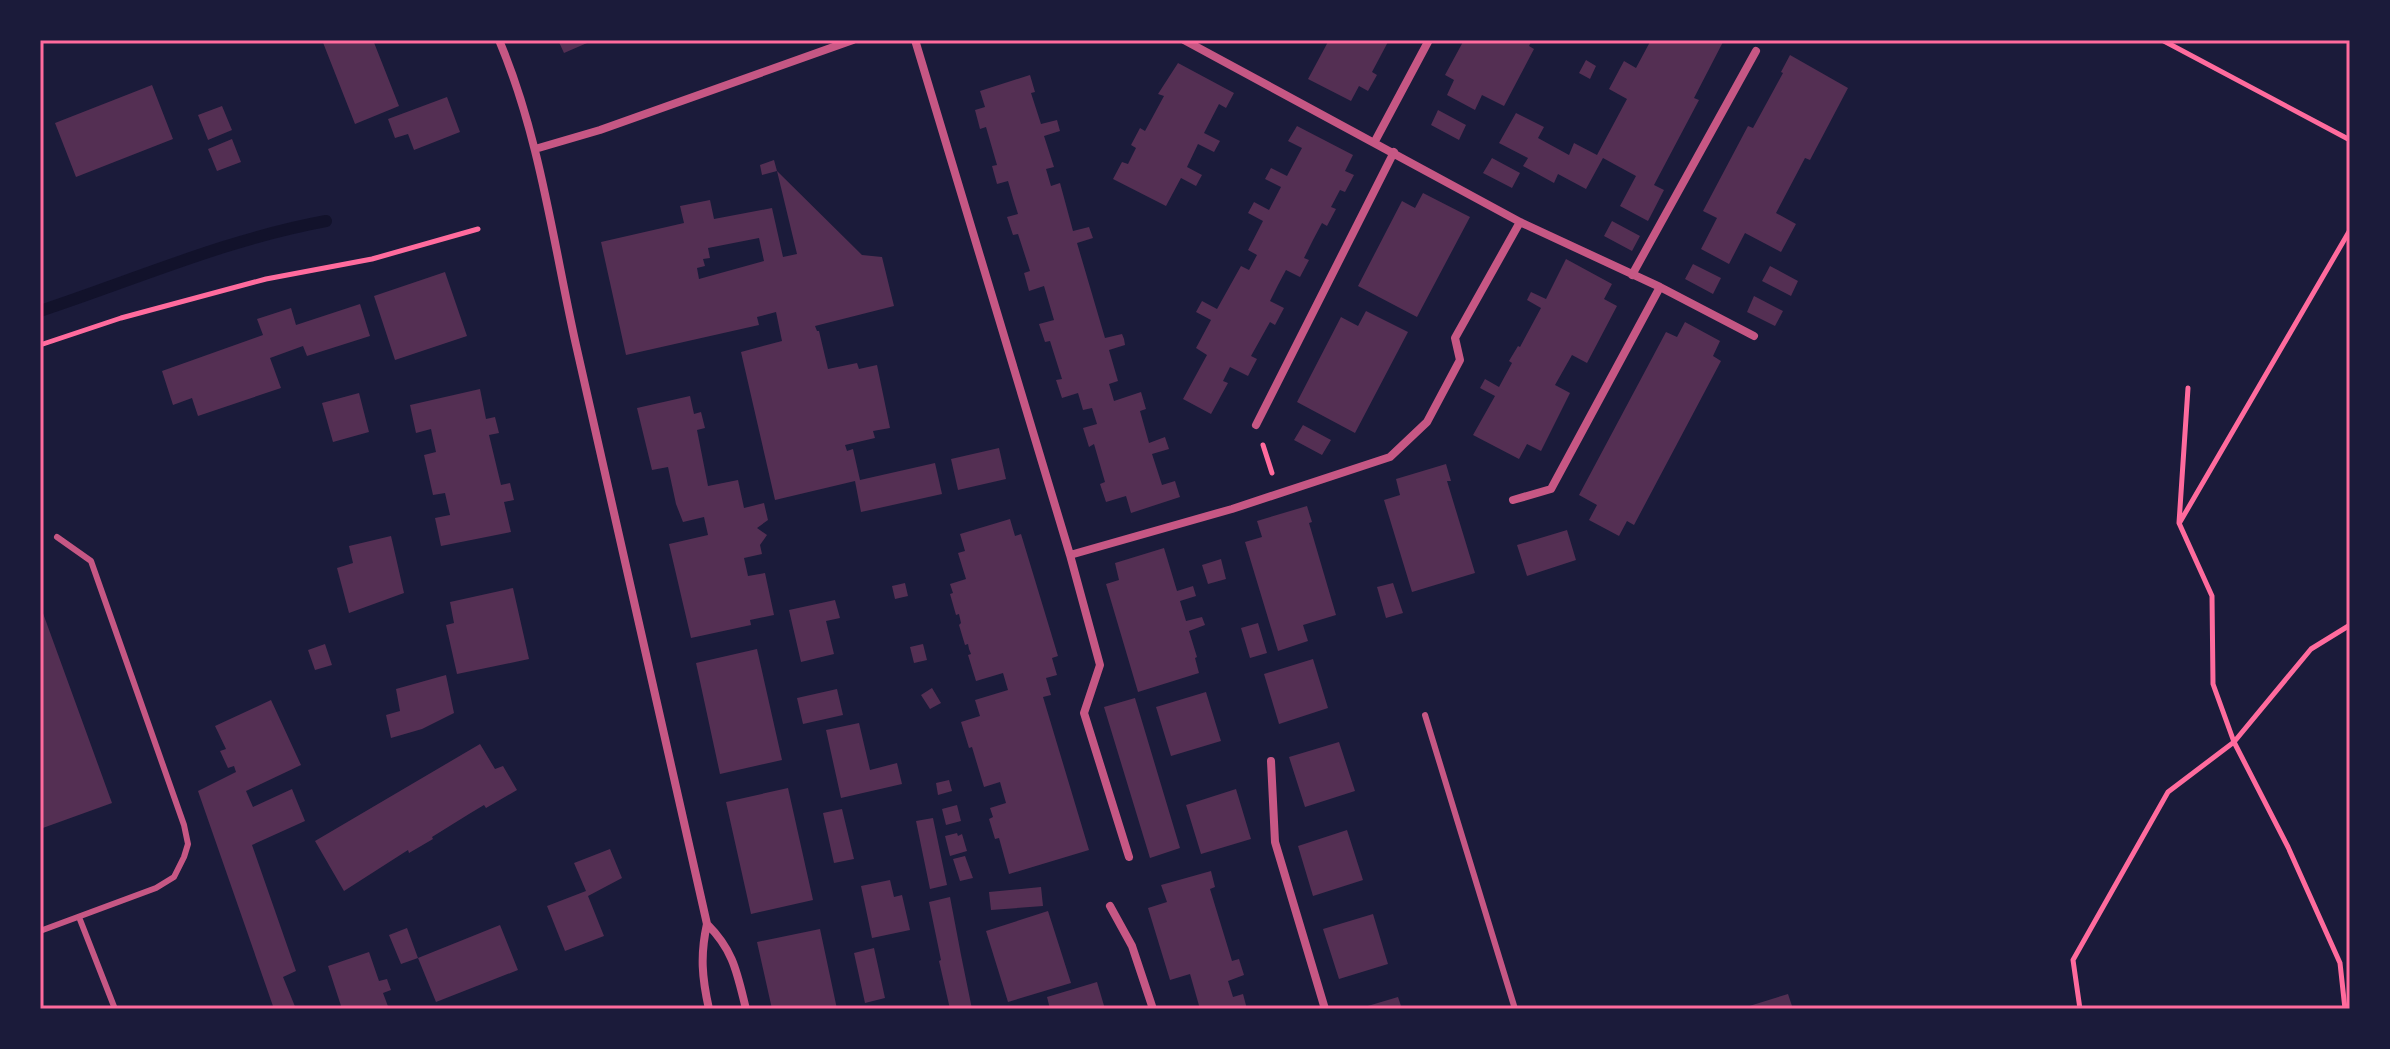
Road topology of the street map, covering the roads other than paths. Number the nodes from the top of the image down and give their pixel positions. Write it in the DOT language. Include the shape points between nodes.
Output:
graph roads {
  1 [pos="499,40"];
  2 [pos="853,40"];
  3 [pos="915,40"];
  4 [pos="1184,40"];
  5 [pos="1429,40"];
  6 [pos="1756,51"];
  7 [pos="1374,143"];
  8 [pos="535,149"];
  9 [pos="1394,152"];
  10 [pos="1520,222"];
  11 [pos="1632,275"];
  12 [pos="1660,287"];
  13 [pos="1754,336"];
  14 [pos="1256,425"];
  15 [pos="1513,500"];
  16 [pos="57,537"];
  17 [pos="1070,555"];
  18 [pos="1425,715"];
  19 [pos="1271,761"];
  20 [pos="1129,857"];
  21 [pos="1110,906"];
  22 [pos="79,917"];
  23 [pos="707,924"];
  24 [pos="40,931"];
  25 [pos="115,1009"];
  26 [pos="709,1009"];
  27 [pos="746,1009"];
  28 [pos="1153,1009"];
  29 [pos="1325,1009"];
  30 [pos="1515,1009"];
  1 -- 8 [label="street"];
  2 -- 8 [label="street"];
  3 -- 17 [label="street"];
  4 -- 7 [label="street"];
  5 -- 7 [label="street"];
  6 -- 11 [label="street"];
  7 -- 9 [label="street"];
  8 -- 23 [label="street"];
  9 -- 10 [label="street"];
  9 -- 14 [label="street"];
  10 -- 11 [label="street"];
  10 -- 17 [label="street" via="1455,338 1460,360 1427,422 1390,457"];
  11 -- 12 [label="street"];
  12 -- 13 [label="street"];
  12 -- 15 [label="street" via="1551,489"];
  16 -- 22 [label="lane" via="91,561 188,844 174,877"];
  17 -- 20 [label="street" via="1100,665 1084,713"];
  18 -- 30 [label="lane"];
  19 -- 29 [label="street" via="1275,842"];
  21 -- 28 [label="street" via="1132,946"];
  22 -- 24 [label="lane"];
  22 -- 25 [label="lane"];
  23 -- 26 [label="street" via="702,949"];
  23 -- 27 [label="street" via="724,941"];
}
